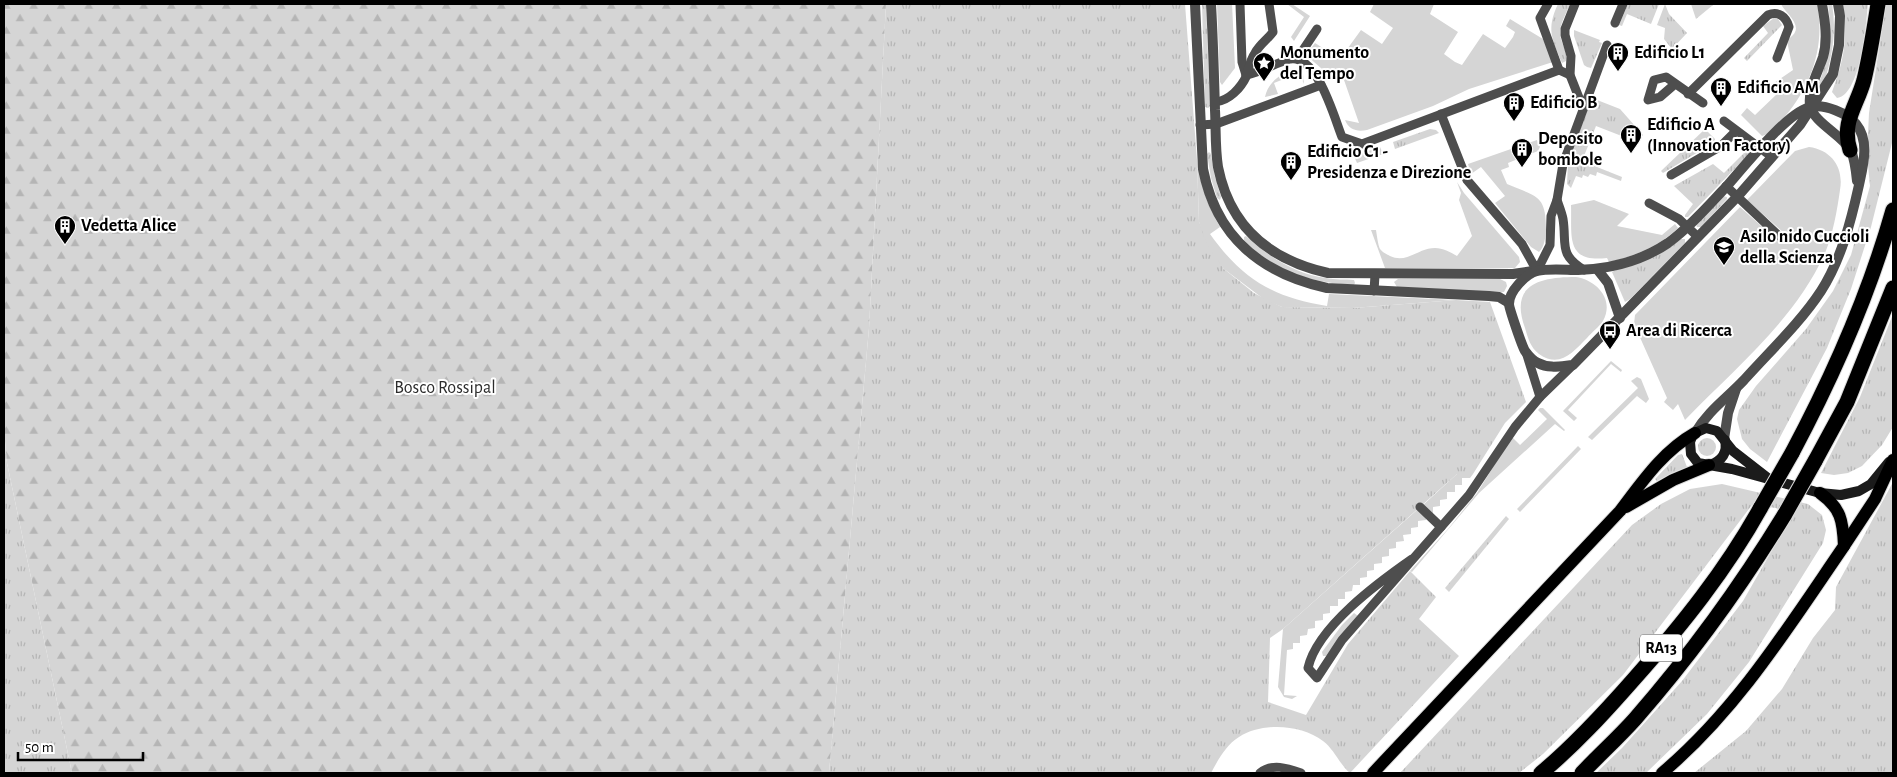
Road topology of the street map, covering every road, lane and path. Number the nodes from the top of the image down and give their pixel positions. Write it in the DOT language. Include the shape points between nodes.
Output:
graph roads {
  1 [pos="1195,4"];
  2 [pos="1211,4"];
  3 [pos="1240,4"];
  4 [pos="1270,4"];
  5 [pos="1548,4"];
  6 [pos="1575,4"];
  7 [pos="1623,4"];
  8 [pos="1822,4"];
  9 [pos="1838,4"];
  10 [pos="1878,4"];
  11 [pos="1615,23"];
  12 [pos="1317,29"];
  13 [pos="1607,45"];
  14 [pos="1777,58"];
  15 [pos="1298,59"];
  16 [pos="1559,70"];
  17 [pos="1246,75"];
  18 [pos="1570,75"];
  19 [pos="1675,84"];
  20 [pos="1321,85"];
  21 [pos="1688,94"];
  22 [pos="1215,102"];
  23 [pos="1703,103"];
  24 [pos="1810,107"];
  25 [pos="1583,108"];
  26 [pos="1441,114"];
  27 [pos="1849,117"];
  28 [pos="1724,121"];
  29 [pos="1216,124"];
  30 [pos="1200,125"];
  31 [pos="1736,131"];
  32 [pos="1761,147"];
  33 [pos="1850,150"];
  34 [pos="1772,157"];
  35 [pos="1671,175"];
  36 [pos="1726,186"];
  37 [pos="1857,193"];
  38 [pos="1738,196"];
  39 [pos="1557,200"];
  40 [pos="1649,203"];
  41 [pos="1893,210"];
  42 [pos="1236,214"];
  43 [pos="1224,222"];
  44 [pos="1687,227"];
  45 [pos="1779,236"];
  46 [pos="1698,237"];
  47 [pos="1597,269"];
  48 [pos="1584,270"];
  49 [pos="1537,271"];
  50 [pos="1374,274"];
  51 [pos="1893,288"];
  52 [pos="1374,291"];
  53 [pos="1509,303"];
  54 [pos="1620,318"];
  55 [pos="1525,351"];
  56 [pos="1573,366"];
  57 [pos="1736,388"];
  58 [pos="1540,397"];
  59 [pos="1696,433"];
  60 [pos="1724,439"];
  61 [pos="1893,454"];
  62 [pos="1893,460"];
  63 [pos="1709,465"];
  64 [pos="1769,479"];
  65 [pos="1820,493"];
  66 [pos="1420,507"];
  67 [pos="1620,511"];
  68 [pos="1441,527"];
  69 [pos="1844,546"];
  70 [pos="1412,559"];
  71 [pos="1260,773"];
  72 [pos="1300,773"];
  73 [pos="1374,773"];
  74 [pos="1541,773"];
  75 [pos="1582,773"];
  76 [pos="1662,773"];
  1 -- 30 [label="street"];
  2 -- 22 [label="street"];
  3 -- 17 [label="lane" via="1242,62"];
  4 -- 17 [label="lane" via="1273,32 1254,54"];
  5 -- 16 [label="lane" via="1540,18"];
  6 -- 18 [label="lane" via="1565,29 1571,56"];
  7 -- 11 [label="lane"];
  8 -- 24 [label="street" via="1825,40"];
  9 -- 24 [label="street" via="1839,45 1833,74"];
  10 -- 27 [label="highway" via="1860,96"];
  12 -- 15 [label="lane"];
  13 -- 25 [label="lane"];
  14 -- 21 [label="lane" via="1788,27 1780,14 1774,13 1768,15"];
  15 -- 17 [label="lane"];
  15 -- 20 [label="lane" via="1309,66"];
  16 -- 18 [label="lane"];
  16 -- 26 [label="lane"];
  17 -- 22 [label="lane" via="1232,95 1224,101"];
  18 -- 25 [label="lane"];
  19 -- 21 [label="lane"];
  20 -- 26 [label="lane" via="1342,137 1362,144"];
  20 -- 29 [label="lane"];
  21 -- 23 [label="lane"];
  22 -- 29 [label="street"];
  24 -- 27 [label="street" via="1826,108"];
  24 -- 32 [label="street"];
  24 -- 33 [label="street"];
  24 -- 34 [label="street" via="1800,125"];
  25 -- 39 [label="lane" via="1563,164"];
  26 -- 49 [label="lane" via="1467,180 1522,244"];
  27 -- 33 [label="highway" via="1846,135"];
  27 -- 37 [label="street" via="1857,124 1863,140 1863,167"];
  28 -- 31 [label="lane"];
  29 -- 30 [label="lane"];
  29 -- 42 [label="street" via="1218,165"];
  30 -- 43 [label="street" via="1206,188"];
  31 -- 32 [label="lane"];
  31 -- 35 [label="lane" via="1721,146"];
  32 -- 34 [label="lane"];
  32 -- 36 [label="street"];
  33 -- 37 [label="street" via="1857,176"];
  34 -- 38 [label="street"];
  36 -- 38 [label="lane"];
  36 -- 44 [label="street"];
  37 -- 57 [label="street" via="1834,266 1821,292"];
  38 -- 45 [label="lane"];
  38 -- 46 [label="street"];
  39 -- 48 [label="lane" via="1563,218 1564,247 1573,263"];
  39 -- 49 [label="lane" via="1551,216 1550,245"];
  40 -- 44 [label="lane"];
  41 -- 74 [label="highway, RA13, bridge" via="1860,310 1834,369 1792,453 1743,539 1711,586 1656,654 1602,715"];
  42 -- 43 [label="lane"];
  42 -- 50 [label="street" via="1265,247 1286,260 1328,274"];
  43 -- 52 [label="street" via="1238,242 1280,274 1327,288"];
  44 -- 46 [label="lane"];
  44 -- 47 [label="street" via="1648,255"];
  46 -- 54 [label="street"];
  47 -- 48 [label="street"];
  47 -- 54 [label="street" via="1608,283"];
  48 -- 49 [label="street"];
  49 -- 50 [label="street" via="1513,274"];
  49 -- 53 [label="street" via="1521,281"];
  50 -- 52 [label="lane"];
  51 -- 75 [label="highway, RA13, bridge" via="1847,402 1785,514 1727,603 1686,657 1634,720"];
  52 -- 53 [label="street" via="1489,296"];
  53 -- 55 [label="street"];
  54 -- 56 [label="street"];
  55 -- 56 [label="street" via="1535,362 1545,366"];
  55 -- 58 [label="lane"];
  56 -- 58 [label="lane"];
  57 -- 59 [label="street" via="1703,419"];
  57 -- 60 [label="street"];
  58 -- 68 [label="lane" via="1515,427 1469,495"];
  59 -- 60 [label="main road" via="1712,429"];
  59 -- 63 [label="main road" via="1690,442 1691,454 1698,462"];
  59 -- 67 [label="main road" via="1683,439 1648,473"];
  60 -- 63 [label="main road" via="1723,456"];
  60 -- 64 [label="main road" via="1733,451"];
  61 -- 65 [label="main road" via="1871,484 1859,491 1841,495"];
  62 -- 69 [label="main road" via="1875,499"];
  63 -- 64 [label="main road"];
  63 -- 67 [label="main road" via="1673,480"];
  64 -- 65 [label="main road"];
  65 -- 69 [label="main road" via="1831,500 1841,516"];
  66 -- 68 [label="lane"];
  67 -- 73 [label="main road"];
  68 -- 70 [label="lane"];
  69 -- 76 [label="main road" via="1748,684 1686,753"];
  70 -- 70 [label="lane" via="1359,600 1324,638 1311,656 1308,668 1317,678 1342,640"];
  71 -- 72 [label="lane" via="1282,767"];
}
